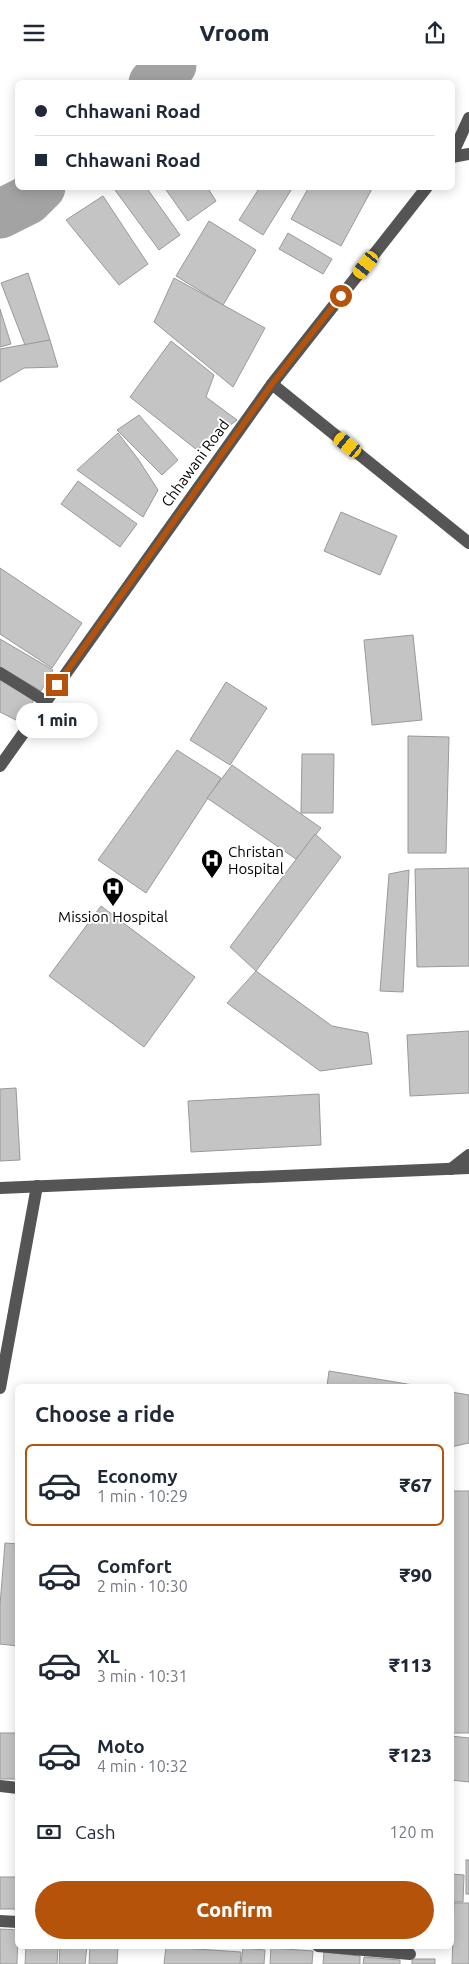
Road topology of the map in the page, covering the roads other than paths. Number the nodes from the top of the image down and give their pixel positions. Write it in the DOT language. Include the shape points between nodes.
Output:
graph roads {
  1 [pos="469,118"];
  2 [pos="455,149"];
  3 [pos="469,154"];
  4 [pos="455,156"];
  5 [pos="425,190"];
  6 [pos="272,384"];
  7 [pos="469,543"];
  8 [pos="0,673"];
  9 [pos="46,701"];
  10 [pos="0,765"];
  11 [pos="469,1155"];
  12 [pos="469,1168"];
  13 [pos="451,1169"];
  14 [pos="0,1187"];
  15 [pos="37,1187"];
  16 [pos="0,1388"];
  17 [pos="0,1787"];
  18 [pos="15,1788"];
  19 [pos="0,1921"];
  20 [pos="15,1922"];
  21 [pos="349,1949"];
  22 [pos="410,1955"];
  1 -- 2 [label="street"];
  3 -- 4 [label="street"];
  5 -- 6 [label="street, Chhawani Road"];
  6 -- 7 [label="street"];
  6 -- 9 [label="street, Chhawani Road"];
  8 -- 9 [label="street"];
  9 -- 10 [label="street, Chhawani Road"];
  11 -- 13 [label="street"];
  12 -- 13 [label="street"];
  13 -- 15 [label="street"];
  14 -- 15 [label="street"];
  15 -- 16 [label="street"];
  17 -- 18 [label="street"];
  19 -- 20 [label="street"];
  21 -- 22 [label="street"];
}
